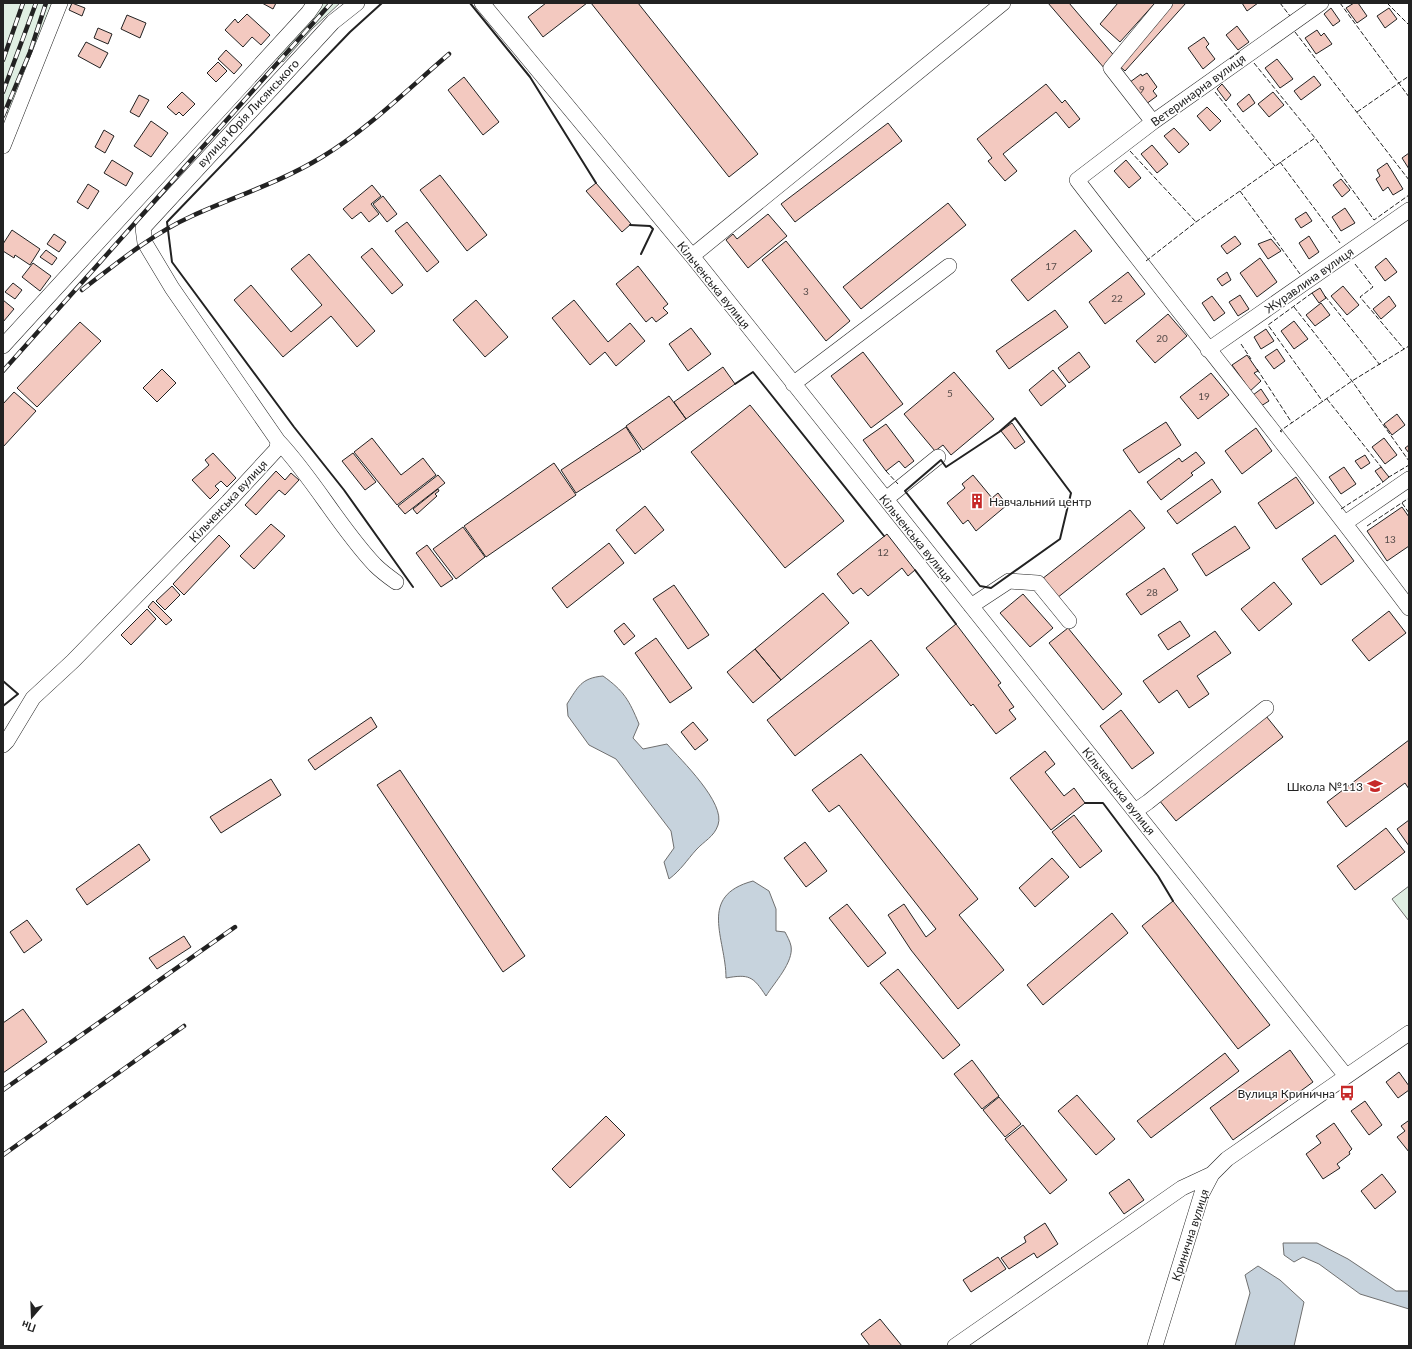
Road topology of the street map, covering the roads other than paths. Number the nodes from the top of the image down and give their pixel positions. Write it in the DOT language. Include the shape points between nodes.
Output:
graph roads {
  1 [pos="60,3"];
  2 [pos="314,3"];
  3 [pos="357,3"];
  4 [pos="482,3"];
  5 [pos="1003,3"];
  6 [pos="1165,3"];
  7 [pos="1321,3"];
  8 [pos="1153,122"];
  9 [pos="3,146"];
  10 [pos="1409,210"];
  11 [pos="692,256"];
  12 [pos="948,266"];
  13 [pos="3,346"];
  14 [pos="1208,350"];
  15 [pos="793,384"];
  16 [pos="278,442"];
  17 [pos="938,457"];
  18 [pos="1409,480"];
  19 [pos="886,499"];
  20 [pos="1345,523"];
  21 [pos="396,582"];
  22 [pos="971,606"];
  23 [pos="1409,608"];
  24 [pos="1069,621"];
  25 [pos="1266,708"];
  26 [pos="3,745"];
  27 [pos="1135,811"];
  28 [pos="1409,1033"];
  29 [pos="1346,1076"];
  30 [pos="1212,1174"];
  31 [pos="955,1346"];
  32 [pos="1155,1346"];
  1 -- 9 [label="street"];
  2 -- 13 [label="street" via="211,120"];
  3 -- 16 [label="street, вулиця Юрія Лисянського" via="333,22 143,228 145,243 172,288"];
  4 -- 11 [label="street, Кільченська вулиця"];
  5 -- 11 [label="street"];
  6 -- 8 [label="street" via="1111,68"];
  7 -- 8 [label="street, Ветеринарна вулиця"];
  8 -- 14 [label="street, Ветеринарна вулиця" via="1077,180"];
  10 -- 14 [label="street, Журавлина вулиця"];
  11 -- 15 [label="street, Кільченська вулиця"];
  12 -- 15 [label="street"];
  14 -- 20 [label="street"];
  15 -- 19 [label="street, Кільченська вулиця"];
  16 -- 21 [label="street" via="291,455 327,505 376,565"];
  16 -- 26 [label="street, Кільченська вулиця" via="276,449 228,502 73,661 33,698"];
  17 -- 19 [label="street"];
  18 -- 20 [label="street"];
  19 -- 22 [label="street, Кільченська вулиця"];
  20 -- 23 [label="street"];
  22 -- 24 [label="street" via="1009,581 1038,583"];
  22 -- 27 [label="street, Кільченська вулиця"];
  25 -- 27 [label="street"];
  27 -- 29 [label="street, Кільченська вулиця"];
  28 -- 29 [label="street, Кринична вулиця"];
  29 -- 30 [label="street, Кринична вулиця" via="1227,1159"];
  30 -- 31 [label="street" via="1182,1188"];
  30 -- 32 [label="street, Кринична вулиця" via="1202,1193"];
}
